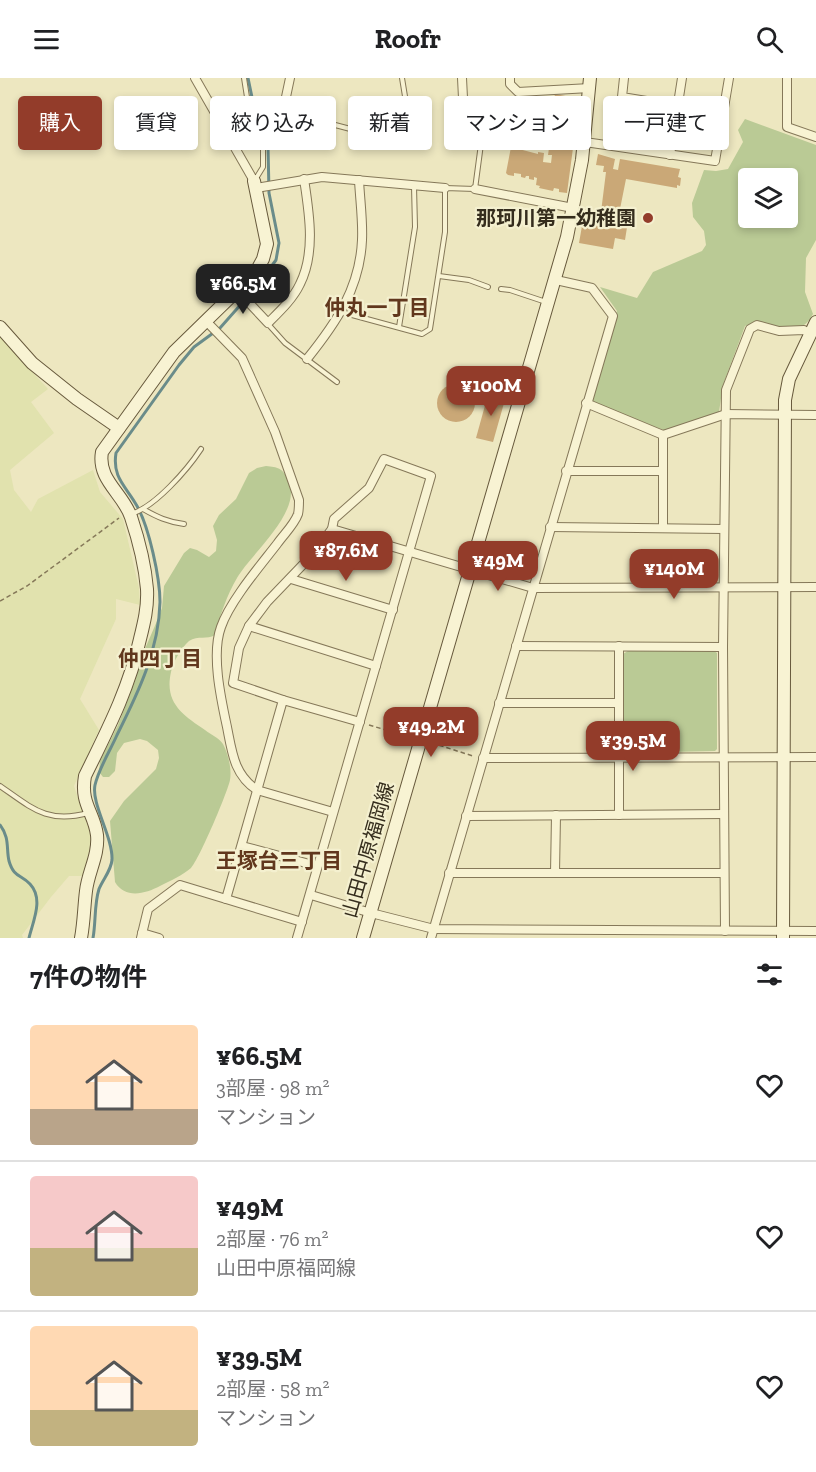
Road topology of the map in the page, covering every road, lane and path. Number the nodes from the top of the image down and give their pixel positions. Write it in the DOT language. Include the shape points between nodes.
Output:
graph roads {
  1 [pos="195,78"];
  2 [pos="244,78"];
  3 [pos="290,78"];
  4 [pos="402,78"];
  5 [pos="462,78"];
  6 [pos="510,78"];
  7 [pos="624,78"];
  8 [pos="682,78"];
  9 [pos="729,78"];
  10 [pos="787,78"];
  11 [pos="590,83"];
  12 [pos="247,96"];
  13 [pos="286,96"];
  14 [pos="464,96"];
  15 [pos="622,96"];
  16 [pos="679,96"];
  17 [pos="336,125"];
  18 [pos="816,137"];
  19 [pos="591,143"];
  20 [pos="262,150"];
  21 [pos="480,150"];
  22 [pos="584,150"];
  23 [pos="671,150"];
  24 [pos="670,155"];
  25 [pos="304,179"];
  26 [pos="359,180"];
  27 [pos="255,184"];
  28 [pos="414,185"];
  29 [pos="445,188"];
  30 [pos="475,189"];
  31 [pos="573,207"];
  32 [pos="439,276"];
  33 [pos="555,279"];
  34 [pos="488,288"];
  35 [pos="501,289"];
  36 [pos="237,290"];
  37 [pos="549,303"];
  38 [pos="341,312"];
  39 [pos="205,320"];
  40 [pos="816,322"];
  41 [pos="268,323"];
  42 [pos="0,327"];
  43 [pos="399,327"];
  44 [pos="810,334"];
  45 [pos="308,359"];
  46 [pos="337,382"];
  47 [pos="586,403"];
  48 [pos="726,414"];
  49 [pos="784,415"];
  50 [pos="816,415"];
  51 [pos="119,428"];
  52 [pos="663,435"];
  53 [pos="201,449"];
  54 [pos="566,471"];
  55 [pos="663,471"];
  56 [pos="143,508"];
  57 [pos="130,514"];
  58 [pos="184,524"];
  59 [pos="550,527"];
  60 [pos="663,528"];
  61 [pos="332,529"];
  62 [pos="724,529"];
  63 [pos="410,552"];
  64 [pos="470,570"];
  65 [pos="291,579"];
  66 [pos="783,586"];
  67 [pos="725,587"];
  68 [pos="816,587"];
  69 [pos="533,588"];
  70 [pos="0,601"];
  71 [pos="393,610"];
  72 [pos="249,626"];
  73 [pos="516,646"];
  74 [pos="619,646"];
  75 [pos="723,647"];
  76 [pos="376,666"];
  77 [pos="283,700"];
  78 [pos="499,703"];
  79 [pos="619,703"];
  80 [pos="360,722"];
  81 [pos="783,757"];
  82 [pos="816,757"];
  83 [pos="483,758"];
  84 [pos="619,759"];
  85 [pos="723,759"];
  86 [pos="0,786"];
  87 [pos="257,790"];
  88 [pos="333,812"];
  89 [pos="89,813"];
  90 [pos="724,814"];
  91 [pos="556,815"];
  92 [pos="619,815"];
  93 [pos="466,816"];
  94 [pos="242,846"];
  95 [pos="317,866"];
  96 [pos="449,873"];
  97 [pos="555,873"];
  98 [pos="724,873"];
  99 [pos="311,895"];
  100 [pos="226,899"];
  101 [pos="370,913"];
  102 [pos="302,922"];
  103 [pos="724,931"];
  104 [pos="816,931"];
  105 [pos="432,934"];
  106 [pos="490,934"];
  107 [pos="664,934"];
  108 [pos="142,935"];
  109 [pos="783,935"];
  110 [pos="81,938"];
  111 [pos="159,938"];
  112 [pos="297,938"];
  113 [pos="363,938"];
  1 -- 27 [label="street"];
  2 -- 12 [label="lane"];
  3 -- 13 [label="street"];
  4 -- 17 [label="lane" via="411,133 396,141"];
  5 -- 14 [label="street"];
  6 -- 11 [label="street" via="518,92"];
  7 -- 15 [label="street"];
  8 -- 16 [label="street"];
  9 -- 24 [label="street" via="715,161"];
  10 -- 18 [label="street" via="787,127"];
  19 -- 24 [label="street"];
  20 -- 27 [label="lane" via="263,167"];
  21 -- 30 [label="lane"];
  22 -- 31 [label="street, 山田中原福岡線"];
  23 -- 24 [label="street"];
  25 -- 26 [label="street"];
  25 -- 27 [label="street"];
  25 -- 41 [label="street" via="310,230 306,269 300,286"];
  26 -- 28 [label="street"];
  26 -- 38 [label="street" via="360,257 356,278"];
  27 -- 36 [label="street" via="267,244 256,272"];
  28 -- 29 [label="street"];
  28 -- 43 [label="lane" via="416,227"];
  29 -- 30 [label="lane"];
  29 -- 32 [label="lane"];
  30 -- 31 [label="street"];
  31 -- 33 [label="street, 山田中原福岡線"];
  32 -- 34 [label="lane" via="469,280"];
  32 -- 43 [label="lane" via="430,330 422,334"];
  33 -- 37 [label="street, 山田中原福岡線"];
  33 -- 47 [label="street" via="592,288 613,316"];
  35 -- 37 [label="lane"];
  36 -- 39 [label="street"];
  36 -- 41 [label="street"];
  37 -- 64 [label="street, 山田中原福岡線"];
  38 -- 43 [label="lane"];
  38 -- 45 [label="street"];
  39 -- 51 [label="street" via="174,352"];
  39 -- 87 [label="street" via="242,358 275,432 299,500 294,521 220,627 216,650 223,712 235,766"];
  40 -- 44 [label="street"];
  41 -- 45 [label="lane" via="285,343"];
  42 -- 51 [label="street" via="32,363"];
  44 -- 48 [label="street" via="804,330 779,332 757,325 750,328 726,390"];
  44 -- 49 [label="street" via="789,379"];
  45 -- 46 [label="lane"];
  47 -- 52 [label="street"];
  47 -- 54 [label="street"];
  48 -- 49 [label="street"];
  48 -- 52 [label="street"];
  48 -- 62 [label="street"];
  49 -- 50 [label="street"];
  49 -- 66 [label="street"];
  51 -- 57 [label="street" via="102,452 100,463 104,477"];
  52 -- 55 [label="street"];
  53 -- 56 [label="lane" via="183,473"];
  54 -- 55 [label="street"];
  54 -- 59 [label="street"];
  55 -- 60 [label="street"];
  56 -- 57 [label="lane"];
  56 -- 58 [label="lane" via="169,522"];
  57 -- 70 [label="path" via="116,519 27,586"];
  57 -- 89 [label="street" via="142,554 146,614 122,700 85,776 83,790"];
  59 -- 60 [label="street"];
  59 -- 69 [label="street"];
  60 -- 62 [label="street"];
  61 -- 63 [label="street"];
  61 -- 63 [label="street" via="334,519 369,488 384,459 431,476"];
  61 -- 65 [label="street"];
  62 -- 67 [label="street"];
  63 -- 64 [label="street"];
  63 -- 71 [label="street"];
  64 -- 69 [label="street"];
  64 -- 101 [label="street, 山田中原福岡線"];
  65 -- 71 [label="street"];
  65 -- 72 [label="street"];
  66 -- 67 [label="street"];
  66 -- 68 [label="street"];
  66 -- 81 [label="street"];
  67 -- 69 [label="street"];
  67 -- 75 [label="street"];
  69 -- 73 [label="street"];
  71 -- 76 [label="street"];
  72 -- 76 [label="street"];
  72 -- 77 [label="street" via="239,648 232,683"];
  73 -- 74 [label="street"];
  73 -- 78 [label="street"];
  74 -- 75 [label="street"];
  74 -- 79 [label="street"];
  75 -- 85 [label="street"];
  76 -- 80 [label="street"];
  77 -- 80 [label="street"];
  77 -- 87 [label="street"];
  78 -- 79 [label="street"];
  78 -- 83 [label="street"];
  79 -- 84 [label="street"];
  80 -- 88 [label="street"];
  81 -- 82 [label="street"];
  81 -- 85 [label="street"];
  81 -- 109 [label="street"];
  83 -- 84 [label="street"];
  83 -- 93 [label="street"];
  84 -- 85 [label="street"];
  84 -- 92 [label="street"];
  85 -- 90 [label="street"];
  86 -- 89 [label="lane" via="42,814 73,817"];
  87 -- 88 [label="street"];
  87 -- 94 [label="street"];
  88 -- 95 [label="street"];
  89 -- 110 [label="street" via="97,833 97,851 86,889"];
  90 -- 92 [label="street"];
  90 -- 98 [label="street"];
  91 -- 92 [label="street"];
  91 -- 93 [label="street"];
  91 -- 97 [label="street"];
  93 -- 96 [label="street"];
  94 -- 95 [label="street"];
  94 -- 100 [label="street"];
  95 -- 99 [label="street"];
  96 -- 97 [label="street"];
  96 -- 105 [label="street"];
  97 -- 98 [label="street"];
  98 -- 103 [label="street"];
  99 -- 101 [label="street"];
  99 -- 102 [label="street"];
  100 -- 102 [label="street"];
  100 -- 108 [label="street" via="180,885 148,909"];
  101 -- 105 [label="street"];
  101 -- 113 [label="street, 山田中原福岡線"];
  102 -- 112 [label="street"];
  103 -- 107 [label="street"];
  103 -- 109 [label="street"];
  104 -- 109 [label="street"];
  105 -- 106 [label="street"];
  106 -- 107 [label="street"];
  108 -- 111 [label="street"];
}
